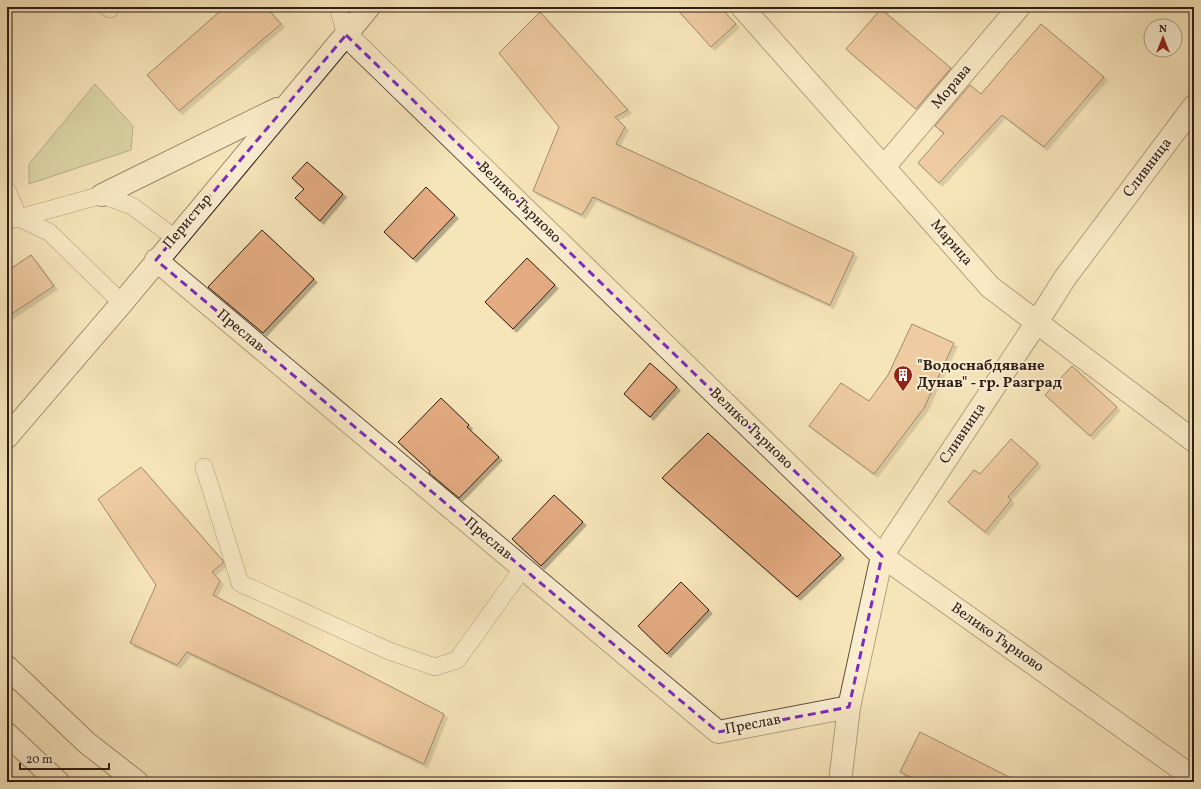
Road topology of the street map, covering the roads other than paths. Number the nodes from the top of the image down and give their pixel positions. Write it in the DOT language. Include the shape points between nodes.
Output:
graph roads {
  1 [pos="107,7"];
  2 [pos="111,7"];
  3 [pos="338,7"];
  4 [pos="369,7"];
  5 [pos="742,7"];
  6 [pos="1019,7"];
  7 [pos="346,35"];
  8 [pos="286,105"];
  9 [pos="1194,106"];
  10 [pos="884,168"];
  11 [pos="7,190"];
  12 [pos="102,195"];
  13 [pos="13,219"];
  14 [pos="175,238"];
  15 [pos="156,260"];
  16 [pos="122,303"];
  17 [pos="1037,322"];
  18 [pos="11,425"];
  19 [pos="1194,441"];
  20 [pos="204,467"];
  21 [pos="882,556"];
  22 [pos="523,568"];
  23 [pos="7,667"];
  24 [pos="849,707"];
  25 [pos="7,734"];
  26 [pos="1194,778"];
  27 [pos="58,782"];
  28 [pos="137,782"];
  29 [pos="840,782"];
  1 -- 2 [label="lane"];
  3 -- 7 [label="lane"];
  4 -- 7 [label="street, Перистър"];
  5 -- 10 [label="street, Марица"];
  6 -- 10 [label="street, Морава"];
  7 -- 8 [label="street, Перистър"];
  7 -- 21 [label="street, Велико Търново"];
  8 -- 12 [label="street"];
  8 -- 14 [label="street, Перистър"];
  9 -- 17 [label="street, Сливница" via="1065,278"];
  10 -- 17 [label="street, Марица" via="990,287"];
  11 -- 13 [label="lane"];
  12 -- 13 [label="lane"];
  12 -- 14 [label="lane" via="132,206"];
  13 -- 16 [label="lane" via="49,232"];
  14 -- 15 [label="street, Перистър"];
  15 -- 16 [label="street, Перистър"];
  15 -- 22 [label="street, Преслав"];
  16 -- 18 [label="street, Перистър"];
  17 -- 19 [label="street, Марица"];
  17 -- 21 [label="street, Сливница"];
  20 -- 22 [label="lane" via="240,583 389,651 435,666 457,660"];
  21 -- 24 [label="street, Сливница"];
  21 -- 26 [label="street, Велико Търново"];
  22 -- 24 [label="street, Преслав" via="718,732"];
  23 -- 28 [label="street" via="87,743"];
  24 -- 29 [label="street, Сливница"];
  25 -- 27 [label="street"];
}
